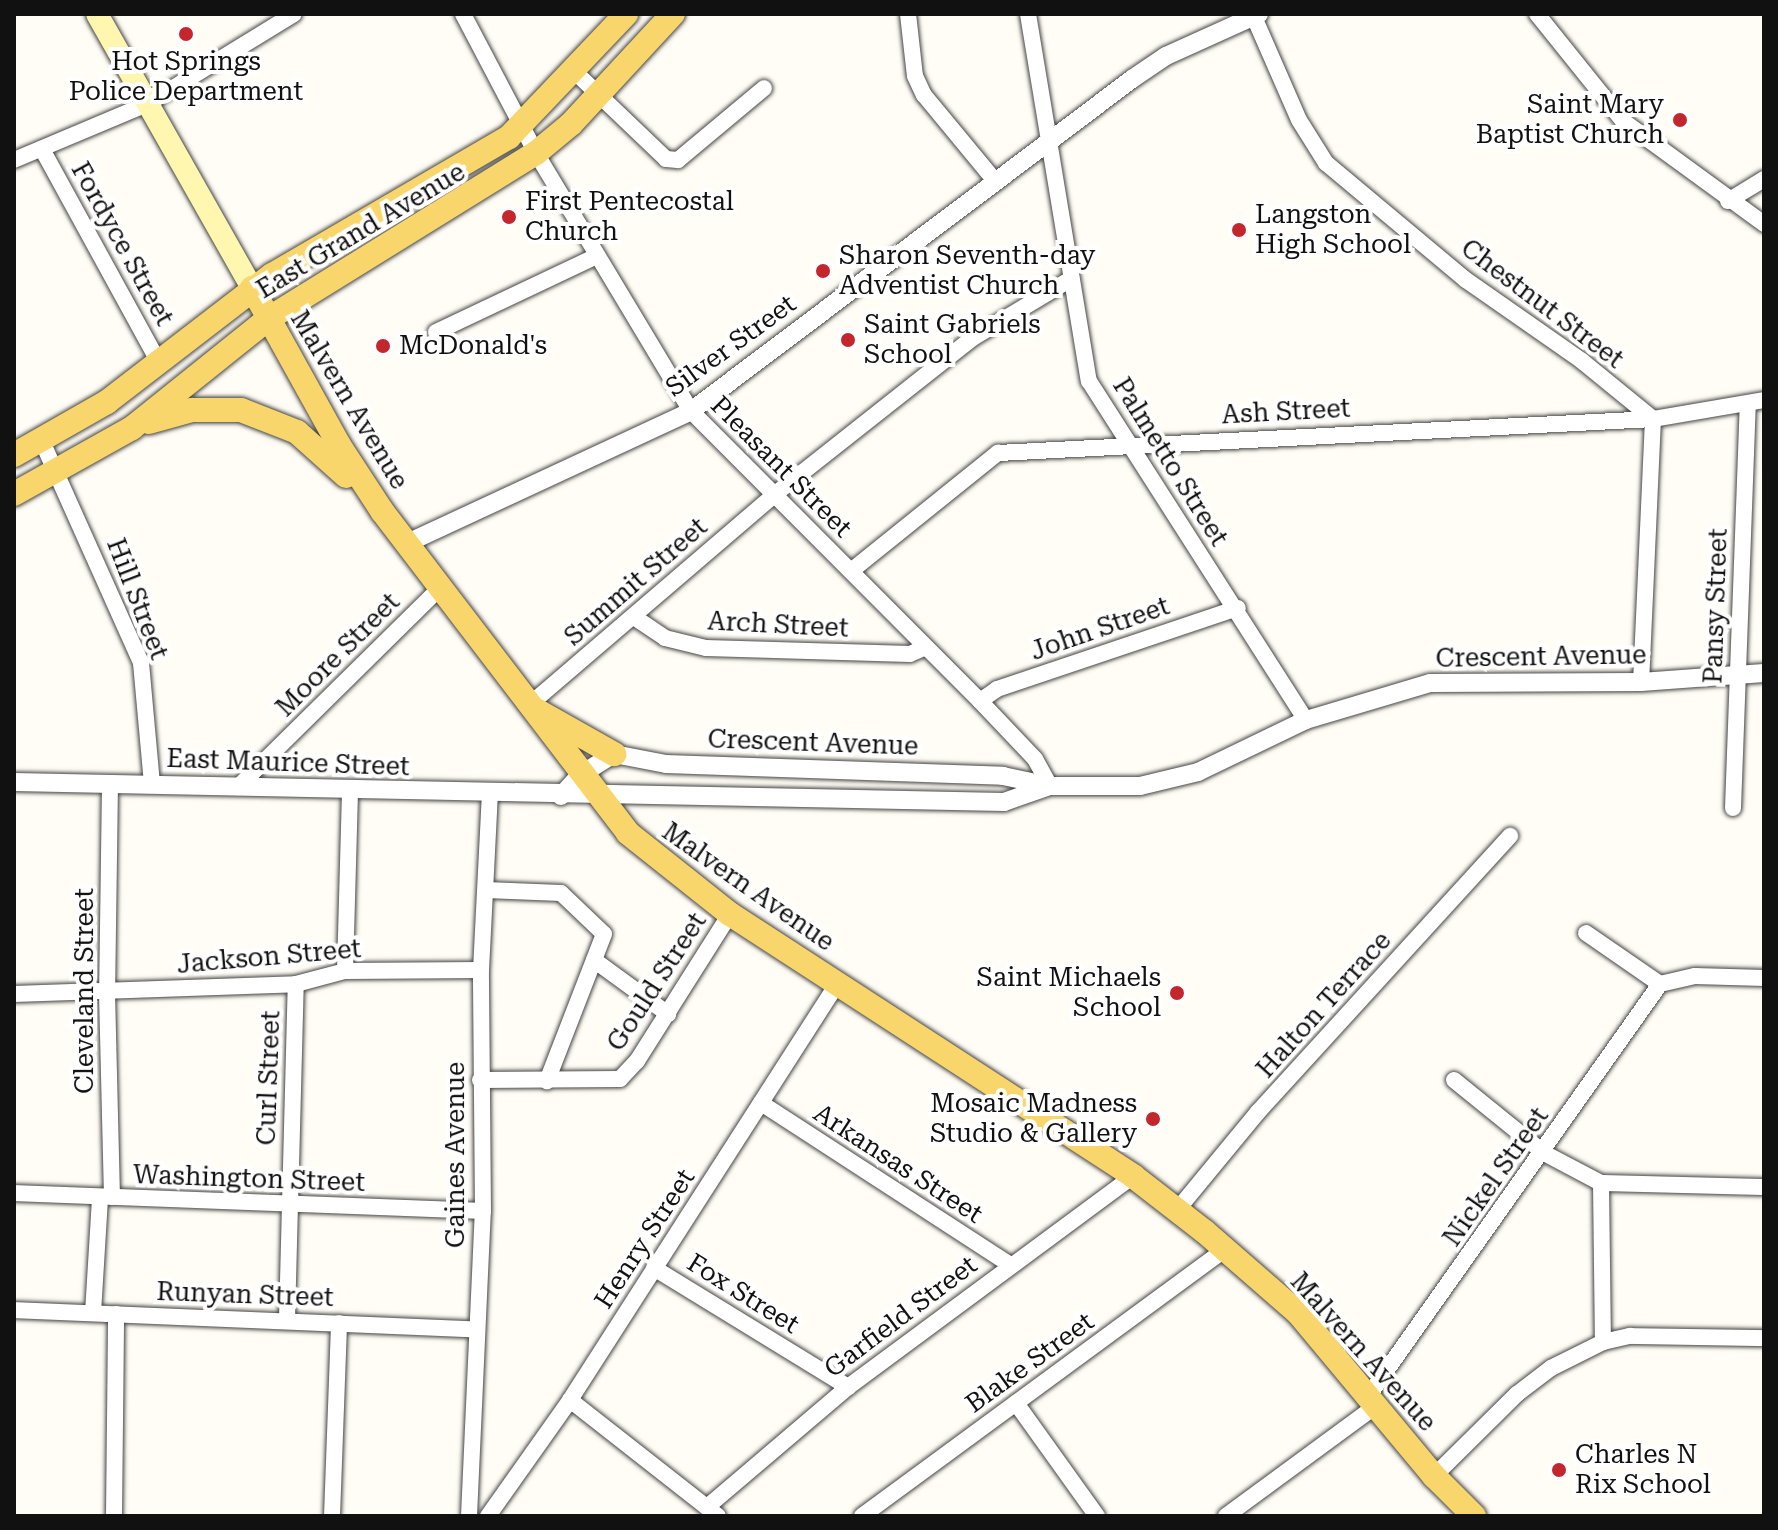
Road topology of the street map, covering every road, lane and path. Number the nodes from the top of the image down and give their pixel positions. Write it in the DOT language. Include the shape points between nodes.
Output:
graph roads {
  1 [pos="97,14"];
  2 [pos="294,14"];
  3 [pos="463,14"];
  4 [pos="626,14"];
  5 [pos="673,14"];
  6 [pos="908,14"];
  7 [pos="1028,14"];
  8 [pos="1537,14"];
  9 [pos="1257,15"];
  10 [pos="575,72"];
  11 [pos="764,88"];
  12 [pos="598,96"];
  13 [pos="147,104"];
  14 [pos="522,127"];
  15 [pos="1049,141"];
  16 [pos="42,149"];
  17 [pos="536,153"];
  18 [pos="14,160"];
  19 [pos="1764,179"];
  20 [pos="996,182"];
  21 [pos="1728,201"];
  22 [pos="1764,224"];
  23 [pos="597,256"];
  24 [pos="1071,279"];
  25 [pos="252,288"];
  26 [pos="268,319"];
  27 [pos="436,332"];
  28 [pos="159,363"];
  29 [pos="1756,403"];
  30 [pos="691,411"];
  31 [pos="1653,419"];
  32 [pos="132,428"];
  33 [pos="41,439"];
  34 [pos="1128,444"];
  35 [pos="14,455"];
  36 [pos="58,471"];
  37 [pos="14,494"];
  38 [pos="775,494"];
  39 [pos="382,511"];
  40 [pos="405,544"];
  41 [pos="851,571"];
  42 [pos="438,590"];
  43 [pos="1238,608"];
  44 [pos="634,617"];
  45 [pos="926,647"];
  46 [pos="1764,673"];
  47 [pos="1737,677"];
  48 [pos="1641,682"];
  49 [pos="980,701"];
  50 [pos="528,706"];
  51 [pos="1306,720"];
  52 [pos="614,754"];
  53 [pos="666,764"];
  54 [pos="843,770"];
  55 [pos="14,782"];
  56 [pos="110,784"];
  57 [pos="152,785"];
  58 [pos="587,785"];
  59 [pos="1050,786"];
  60 [pos="238,787"];
  61 [pos="350,791"];
  62 [pos="665,793"];
  63 [pos="490,795"];
  64 [pos="842,799"];
  65 [pos="1733,808"];
  66 [pos="1510,836"];
  67 [pos="486,890"];
  68 [pos="730,914"];
  69 [pos="1586,933"];
  70 [pos="594,960"];
  71 [pos="481,970"];
  72 [pos="345,971"];
  73 [pos="1764,978"];
  74 [pos="296,984"];
  75 [pos="837,984"];
  76 [pos="1660,984"];
  77 [pos="107,993"];
  78 [pos="14,994"];
  79 [pos="668,1014"];
  80 [pos="480,1080"];
  81 [pos="1454,1080"];
  82 [pos="547,1081"];
  83 [pos="761,1103"];
  84 [pos="1544,1153"];
  85 [pos="1133,1176"];
  86 [pos="1601,1183"];
  87 [pos="1764,1187"];
  88 [pos="14,1193"];
  89 [pos="106,1197"];
  90 [pos="289,1206"];
  91 [pos="1178,1209"];
  92 [pos="483,1211"];
  93 [pos="1226,1249"];
  94 [pos="1010,1265"];
  95 [pos="654,1268"];
  96 [pos="14,1310"];
  97 [pos="93,1313"];
  98 [pos="116,1314"];
  99 [pos="287,1319"];
  100 [pos="339,1323"];
  101 [pos="475,1329"];
  102 [pos="1764,1338"];
  103 [pos="1603,1342"];
  104 [pos="848,1387"];
  105 [pos="570,1400"];
  106 [pos="1373,1400"];
  107 [pos="1016,1403"];
  108 [pos="1434,1476"];
  109 [pos="712,1511"];
  110 [pos="114,1516"];
  111 [pos="332,1516"];
  112 [pos="469,1516"];
  113 [pos="488,1516"];
  114 [pos="862,1516"];
  115 [pos="1097,1516"];
  116 [pos="1226,1516"];
  117 [pos="1474,1516"];
  1 -- 13 [label="main road, Malvern Avenue"];
  2 -- 13 [label="street"];
  3 -- 14 [label="street, Pleasant Street"];
  4 -- 10 [label="main road, East Grand Avenue"];
  5 -- 12 [label="main road, East Grand Avenue"];
  6 -- 20 [label="street" via="915,76 924,95"];
  7 -- 15 [label="street, Palmetto Street"];
  8 -- 21 [label="street" via="1623,121"];
  9 -- 15 [label="street, Silver Street" via="1166,56"];
  9 -- 31 [label="street, Chestnut Street" via="1311,142 1363,196"];
  10 -- 12 [label="street"];
  10 -- 14 [label="main road, East Grand Avenue"];
  11 -- 12 [label="street" via="678,160 666,159"];
  12 -- 17 [label="main road, East Grand Avenue"];
  13 -- 16 [label="street"];
  13 -- 25 [label="main road, Malvern Avenue"];
  14 -- 17 [label="street, Pleasant Street"];
  14 -- 25 [label="main road, East Grand Avenue"];
  15 -- 20 [label="street, Silver Street"];
  15 -- 24 [label="street, Palmetto Street"];
  16 -- 18 [label="street"];
  16 -- 28 [label="street, Fordyce Street"];
  17 -- 23 [label="street, Pleasant Street"];
  17 -- 26 [label="main road, East Grand Avenue"];
  19 -- 21 [label="street"];
  20 -- 30 [label="street, Silver Street"];
  21 -- 22 [label="street"];
  23 -- 27 [label="street"];
  23 -- 30 [label="street, Pleasant Street"];
  24 -- 34 [label="street, Palmetto Street" via="1089,381"];
  24 -- 38 [label="street, Summit Street" via="971,339"];
  25 -- 26 [label="main road, Malvern Avenue"];
  25 -- 28 [label="main road, East Grand Avenue"];
  26 -- 32 [label="main road, East Grand Avenue"];
  26 -- 39 [label="main road, Malvern Avenue"];
  28 -- 33 [label="main road, East Grand Avenue" via="107,402"];
  29 -- 31 [label="street, Ash Street"];
  29 -- 47 [label="street, Pansy Street"];
  30 -- 38 [label="street, Pleasant Street"];
  30 -- 40 [label="street, Silver Street"];
  31 -- 34 [label="street, Ash Street"];
  31 -- 48 [label="street"];
  32 -- 36 [label="main road, East Grand Avenue"];
  32 -- 39 [label="main road" via="192,410 241,410 267,418 297,432"];
  33 -- 35 [label="main road, East Grand Avenue"];
  33 -- 36 [label="street, Hill Street"];
  34 -- 41 [label="street, Ash Street" via="998,453"];
  34 -- 43 [label="street, Palmetto Street"];
  36 -- 37 [label="main road, East Grand Avenue"];
  36 -- 57 [label="street, Hill Street" via="141,663"];
  38 -- 41 [label="street, Pleasant Street"];
  38 -- 44 [label="street, Summit Street"];
  39 -- 40 [label="main road, Malvern Avenue"];
  40 -- 42 [label="main road, Malvern Avenue"];
  41 -- 45 [label="street, Pleasant Street"];
  42 -- 50 [label="main road, Malvern Avenue"];
  42 -- 60 [label="street, Moore Street"];
  43 -- 49 [label="street, John Street" via="997,689"];
  43 -- 51 [label="street, Palmetto Street"];
  44 -- 45 [label="street, Arch Street" via="665,638 706,648 910,654"];
  44 -- 50 [label="street, Summit Street"];
  45 -- 49 [label="street, Pleasant Street"];
  46 -- 47 [label="street, Crescent Avenue"];
  47 -- 48 [label="street, Crescent Avenue"];
  47 -- 65 [label="street, Pansy Street"];
  48 -- 51 [label="street, Crescent Avenue" via="1430,683"];
  49 -- 59 [label="street, Pleasant Street" via="1035,759"];
  50 -- 52 [label="main road"];
  50 -- 58 [label="main road, Malvern Avenue"];
  51 -- 59 [label="street, Crescent Avenue" via="1198,772 1140,786"];
  52 -- 53 [label="street, Crescent Avenue"];
  52 -- 58 [label="street"];
  53 -- 54 [label="street, Crescent Avenue"];
  53 -- 62 [label="street"];
  54 -- 59 [label="street, Crescent Avenue" via="1003,776"];
  54 -- 64 [label="street"];
  55 -- 56 [label="street, East Maurice Street"];
  56 -- 57 [label="street, East Maurice Street"];
  56 -- 77 [label="street, Cleveland Street"];
  57 -- 60 [label="street, East Maurice Street"];
  58 -- 62 [label="street, Crescent Avenue"];
  58 -- 63 [label="street, East Maurice Street" via="561,796"];
  58 -- 68 [label="main road, Malvern Avenue" via="671,872"];
  59 -- 64 [label="street, Crescent Avenue" via="1004,802"];
  60 -- 61 [label="street, East Maurice Street"];
  61 -- 63 [label="street, East Maurice Street"];
  61 -- 72 [label="street"];
  62 -- 64 [label="street, Crescent Avenue"];
  63 -- 67 [label="street, Gaines Avenue"];
  66 -- 91 [label="street, Halton Terrace" via="1258,1112"];
  67 -- 70 [label="street" via="561,893 604,934"];
  67 -- 71 [label="street, Gaines Avenue"];
  68 -- 75 [label="main road, Malvern Avenue"];
  68 -- 79 [label="street, Gould Street"];
  69 -- 76 [label="street"];
  70 -- 79 [label="street"];
  70 -- 82 [label="street"];
  71 -- 72 [label="street, Jackson Street"];
  71 -- 80 [label="street, Gaines Avenue"];
  72 -- 74 [label="street, Jackson Street"];
  73 -- 76 [label="street" via="1695,976"];
  74 -- 77 [label="street, Jackson Street"];
  74 -- 90 [label="street, Curl Street"];
  75 -- 83 [label="street, Henry Street"];
  75 -- 85 [label="main road, Malvern Avenue"];
  76 -- 84 [label="street, Nickel Street"];
  77 -- 78 [label="street, Jackson Street"];
  77 -- 89 [label="street, Cleveland Street"];
  79 -- 82 [label="street, Gould Street" via="620,1079"];
  80 -- 82 [label="street, Gould Street"];
  80 -- 92 [label="street, Gaines Avenue"];
  81 -- 84 [label="street"];
  83 -- 94 [label="street, Arkansas Street"];
  83 -- 95 [label="street, Henry Street"];
  84 -- 86 [label="street"];
  84 -- 106 [label="street, Nickel Street"];
  85 -- 91 [label="main road, Malvern Avenue"];
  85 -- 94 [label="street, Garfield Street"];
  86 -- 87 [label="street"];
  86 -- 103 [label="street"];
  88 -- 89 [label="street, Washington Street"];
  89 -- 90 [label="street, Washington Street"];
  89 -- 97 [label="street, Cleveland Street"];
  90 -- 92 [label="street, Washington Street"];
  90 -- 99 [label="street, Curl Street"];
  91 -- 93 [label="main road, Malvern Avenue"];
  92 -- 101 [label="street, Gaines Avenue"];
  93 -- 106 [label="main road, Malvern Avenue" via="1299,1314"];
  93 -- 107 [label="street, Blake Street"];
  94 -- 104 [label="street, Garfield Street"];
  95 -- 104 [label="street, Fox Street"];
  95 -- 105 [label="street, Henry Street"];
  96 -- 97 [label="street, Runyan Street"];
  97 -- 98 [label="street, Runyan Street"];
  98 -- 99 [label="street, Runyan Street"];
  98 -- 110 [label="street"];
  99 -- 100 [label="street, Runyan Street"];
  100 -- 101 [label="street, Runyan Street"];
  100 -- 111 [label="street"];
  101 -- 112 [label="street, Gaines Avenue"];
  102 -- 103 [label="street" via="1630,1336"];
  103 -- 108 [label="street" via="1551,1368 1517,1394"];
  104 -- 109 [label="street, Garfield Street"];
  105 -- 109 [label="street"];
  105 -- 113 [label="street, Henry Street"];
  106 -- 108 [label="main road, Malvern Avenue"];
  106 -- 116 [label="street, Nickel Street"];
  107 -- 114 [label="street, Blake Street"];
  107 -- 115 [label="street"];
  108 -- 117 [label="main road, Malvern Avenue"];
}
